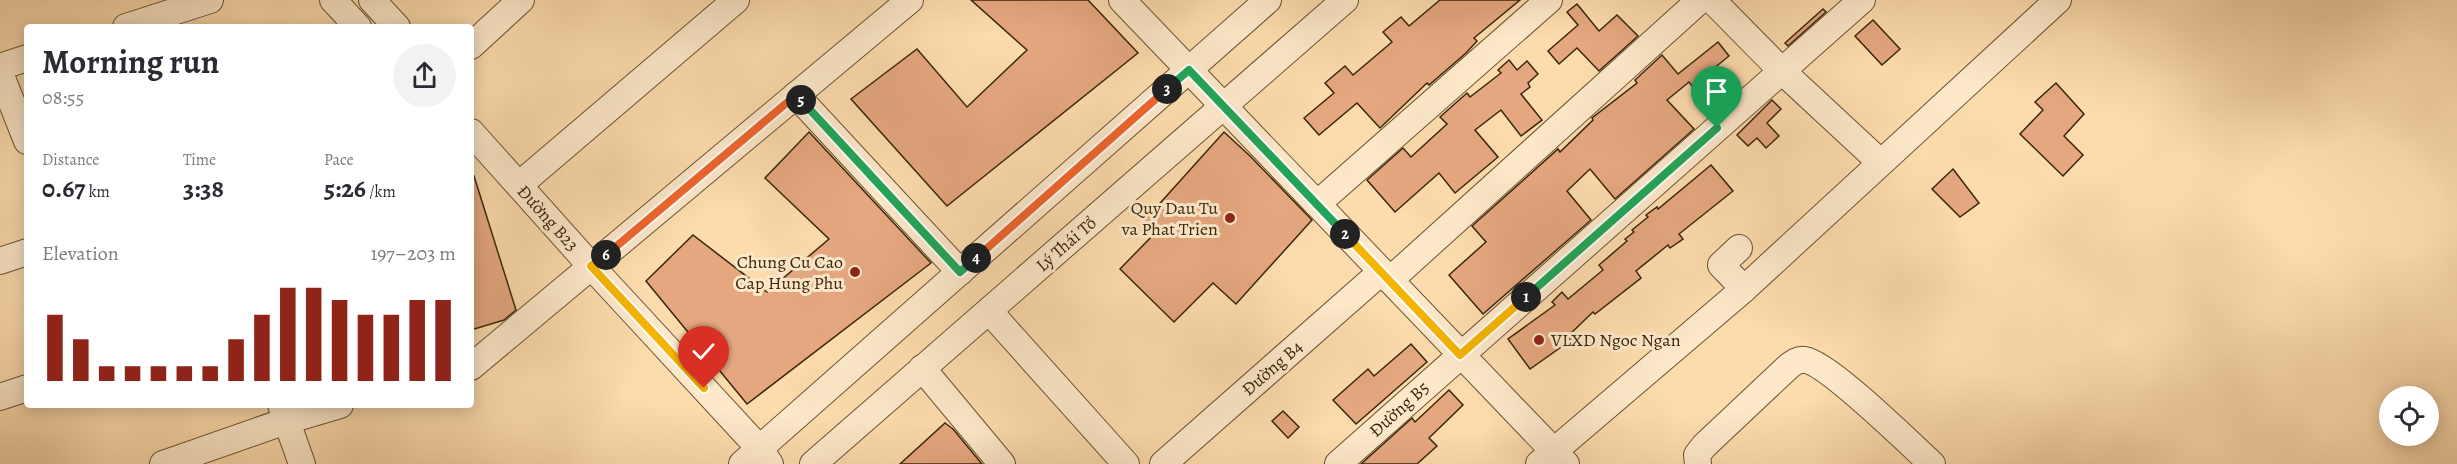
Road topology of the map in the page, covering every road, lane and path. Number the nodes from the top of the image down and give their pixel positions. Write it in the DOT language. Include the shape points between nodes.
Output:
graph roads {
  1 [pos="210,0"];
  2 [pos="333,0"];
  3 [pos="372,0"];
  4 [pos="521,0"];
  5 [pos="736,0"];
  6 [pos="910,0"];
  7 [pos="1122,0"];
  8 [pos="1268,0"];
  9 [pos="1345,0"];
  10 [pos="1549,0"];
  11 [pos="1700,0"];
  12 [pos="1712,0"];
  13 [pos="1862,0"];
  14 [pos="2058,0"];
  15 [pos="135,24"];
  16 [pos="355,24"];
  17 [pos="394,24"];
  18 [pos="474,43"];
  19 [pos="24,59"];
  20 [pos="0,67"];
  21 [pos="1189,70"];
  22 [pos="1782,71"];
  23 [pos="0,73"];
  24 [pos="796,95"];
  25 [pos="1224,106"];
  26 [pos="24,133"];
  27 [pos="474,135"];
  28 [pos="1880,162"];
  29 [pos="519,185"];
  30 [pos="1317,204"];
  31 [pos="1739,248"];
  32 [pos="24,253"];
  33 [pos="0,261"];
  34 [pos="591,266"];
  35 [pos="960,272"];
  36 [pos="1385,276"];
  37 [pos="1744,290"];
  38 [pos="989,311"];
  39 [pos="1460,355"];
  40 [pos="474,364"];
  41 [pos="922,368"];
  42 [pos="24,389"];
  43 [pos="0,397"];
  44 [pos="319,408"];
  45 [pos="284,413"];
  46 [pos="757,459"];
  47 [pos="1553,460"];
  48 [pos="163,464"];
  49 [pos="302,464"];
  50 [pos="813,464"];
  51 [pos="1002,464"];
  52 [pos="1126,464"];
  53 [pos="1163,464"];
  54 [pos="1338,464"];
  55 [pos="1698,464"];
  56 [pos="1932,464"];
  1 -- 15 [label="street"];
  2 -- 16 [label="street"];
  3 -- 17 [label="street"];
  4 -- 18 [label="street"];
  5 -- 29 [label="street"];
  6 -- 24 [label="street"];
  7 -- 21 [label="street"];
  8 -- 21 [label="street"];
  9 -- 25 [label="street, Lý Thái Tổ"];
  10 -- 30 [label="street"];
  11 -- 36 [label="street, Đường B4"];
  12 -- 22 [label="street"];
  13 -- 22 [label="street, Đường B5"];
  14 -- 28 [label="street"];
  19 -- 20 [label="street"];
  21 -- 25 [label="street"];
  21 -- 35 [label="street"];
  22 -- 28 [label="street"];
  22 -- 39 [label="street, Đường B5"];
  23 -- 26 [label="street"];
  24 -- 34 [label="street"];
  24 -- 35 [label="street"];
  25 -- 30 [label="street"];
  25 -- 38 [label="street, Lý Thái Tổ"];
  27 -- 29 [label="street, Đường B23"];
  28 -- 37 [label="street"];
  29 -- 34 [label="street, Đường B23"];
  30 -- 36 [label="street"];
  31 -- 37 [label="street" via="1721,265"];
  32 -- 33 [label="street"];
  34 -- 40 [label="street"];
  34 -- 46 [label="street, Đường B23"];
  35 -- 46 [label="street"];
  36 -- 39 [label="street"];
  36 -- 53 [label="street, Đường B4"];
  37 -- 47 [label="street"];
  38 -- 41 [label="street, Lý Thái Tổ"];
  38 -- 52 [label="street"];
  39 -- 47 [label="street"];
  39 -- 54 [label="street, Đường B5"];
  41 -- 50 [label="street, Lý Thái Tổ"];
  41 -- 51 [label="street"];
  42 -- 43 [label="street"];
  44 -- 45 [label="street"];
  45 -- 48 [label="street"];
  45 -- 49 [label="street"];
  55 -- 56 [label="street" via="1697,455 1704,446 1788,367 1797,360 1806,360 1831,373"];
}
